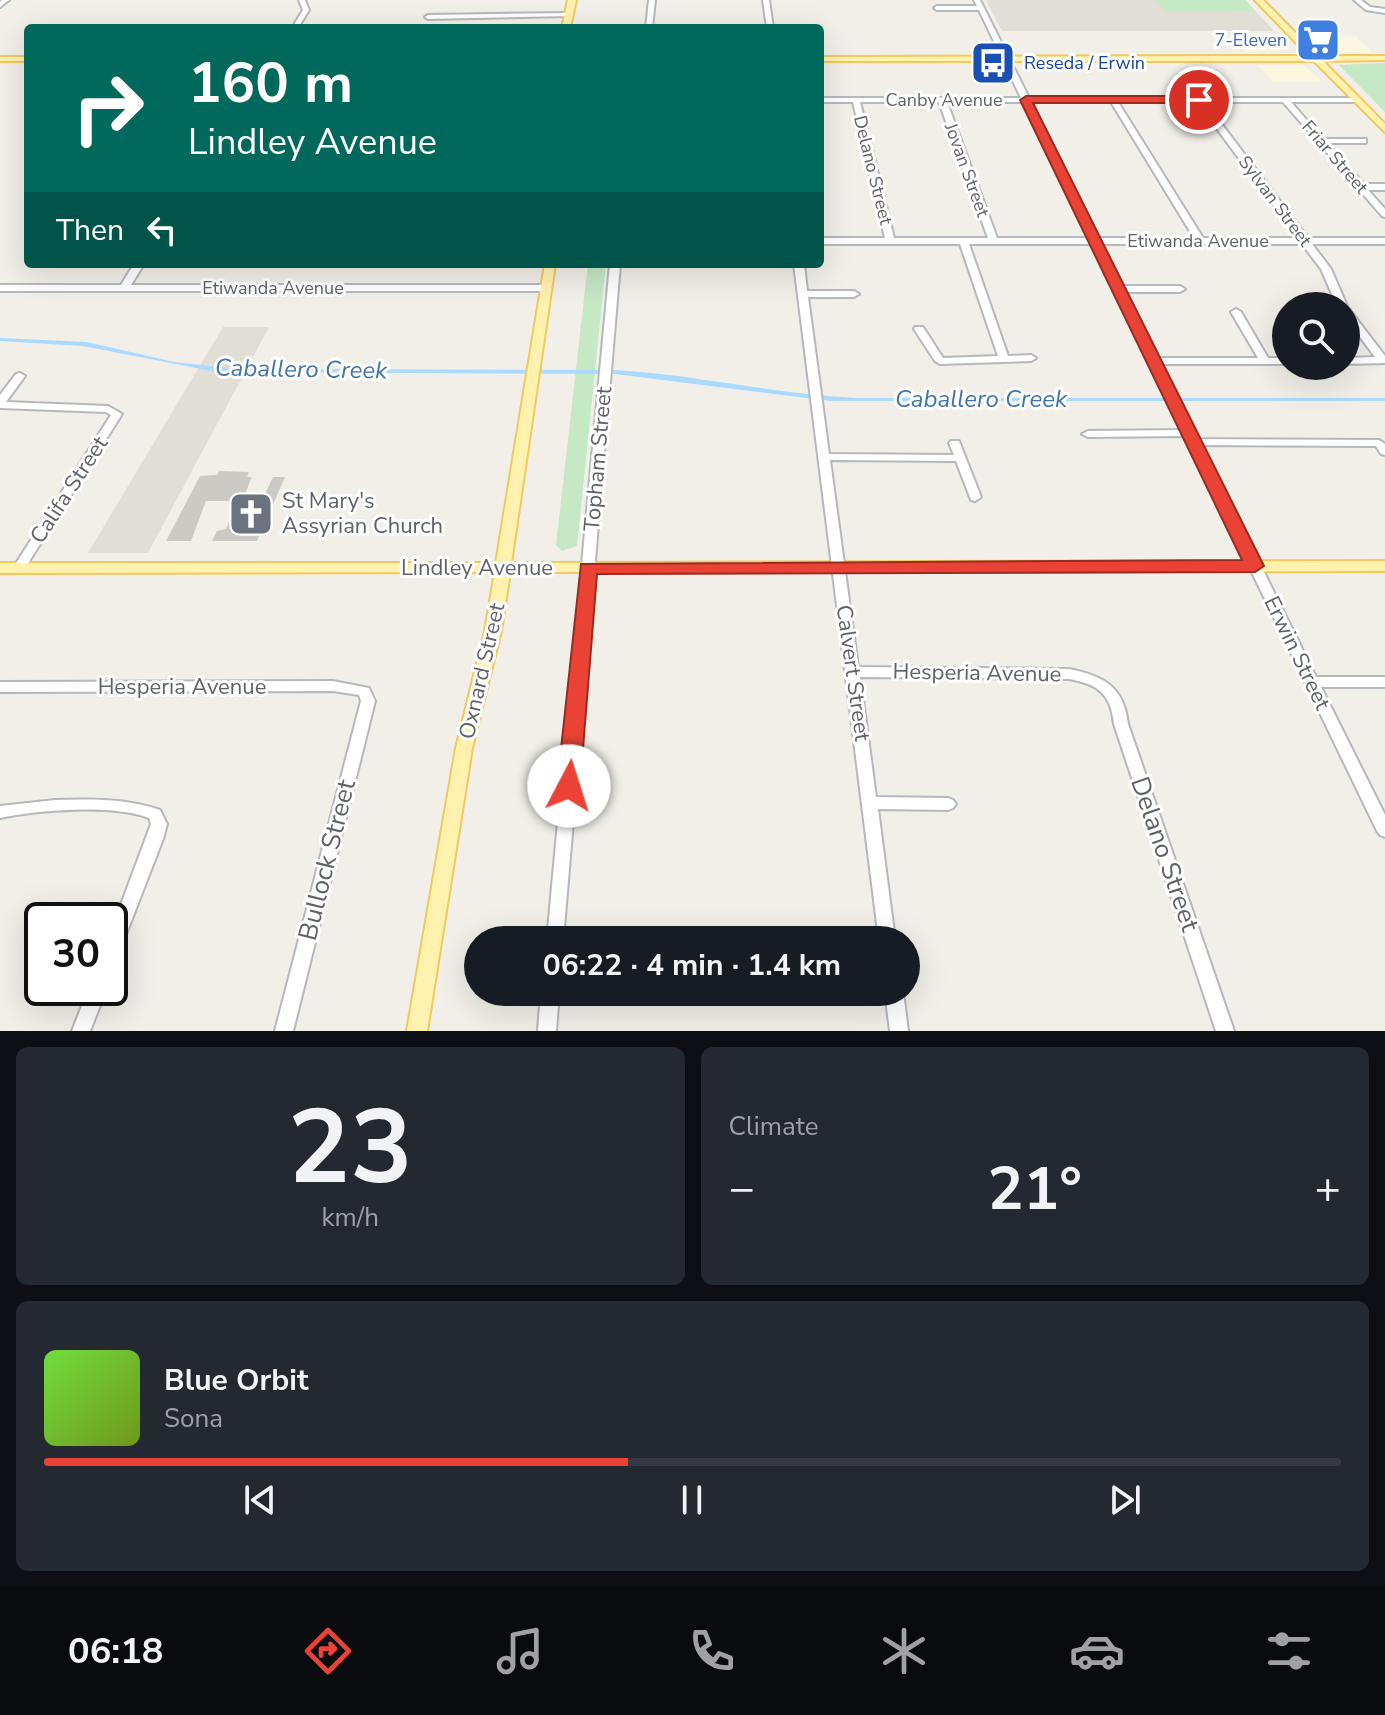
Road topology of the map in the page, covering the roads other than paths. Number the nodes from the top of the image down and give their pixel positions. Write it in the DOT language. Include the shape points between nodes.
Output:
graph roads {
  1 [pos="6,0"];
  2 [pos="302,0"];
  3 [pos="572,0"];
  4 [pos="652,0"];
  5 [pos="766,0"];
  6 [pos="1259,0"];
  7 [pos="1357,0"];
  8 [pos="978,4"];
  9 [pos="0,5"];
  10 [pos="937,8"];
  11 [pos="1385,11"];
  12 [pos="569,15"];
  13 [pos="428,17"];
  14 [pos="297,24"];
  15 [pos="567,24"];
  16 [pos="649,24"];
  17 [pos="769,24"];
  18 [pos="1006,58"];
  19 [pos="1316,58"];
  20 [pos="1385,58"];
  21 [pos="0,59"];
  22 [pos="24,59"];
  23 [pos="824,59"];
  24 [pos="824,100"];
  25 [pos="856,100"];
  26 [pos="942,100"];
  27 [pos="1026,100"];
  28 [pos="1113,100"];
  29 [pos="1199,100"];
  30 [pos="1285,100"];
  31 [pos="1356,100"];
  32 [pos="1385,129"];
  33 [pos="1321,141"];
  34 [pos="1363,141"];
  35 [pos="1361,187"];
  36 [pos="1385,187"];
  37 [pos="1385,214"];
  38 [pos="824,241"];
  39 [pos="890,241"];
  40 [pos="964,241"];
  41 [pos="993,241"];
  42 [pos="1095,241"];
  43 [pos="1200,241"];
  44 [pos="1304,241"];
  45 [pos="1385,241"];
  46 [pos="136,268"];
  47 [pos="549,268"];
  48 [pos="615,268"];
  49 [pos="800,268"];
  50 [pos="0,288"];
  51 [pos="124,288"];
  52 [pos="546,288"];
  53 [pos="1119,289"];
  54 [pos="1180,289"];
  55 [pos="1336,292"];
  56 [pos="803,294"];
  57 [pos="854,294"];
  58 [pos="1236,312"];
  59 [pos="919,329"];
  60 [pos="1360,329"];
  61 [pos="1031,358"];
  62 [pos="1004,359"];
  63 [pos="1383,359"];
  64 [pos="1360,360"];
  65 [pos="1155,361"];
  66 [pos="1265,361"];
  67 [pos="1272,361"];
  68 [pos="20,376"];
  69 [pos="0,404"];
  70 [pos="1088,434"];
  71 [pos="1192,438"];
  72 [pos="955,443"];
  73 [pos="1382,448"];
  74 [pos="824,457"];
  75 [pos="960,458"];
  76 [pos="975,497"];
  77 [pos="1255,566"];
  78 [pos="1385,566"];
  79 [pos="0,568"];
  80 [pos="19,568"];
  81 [pos="588,568"];
  82 [pos="838,568"];
  83 [pos="503,569"];
  84 [pos="854,672"];
  85 [pos="1100,682"];
  86 [pos="1311,682"];
  87 [pos="1385,682"];
  88 [pos="0,687"];
  89 [pos="364,691"];
  90 [pos="870,803"];
  91 [pos="948,804"];
  92 [pos="0,812"];
  93 [pos="1380,812"];
  94 [pos="1385,831"];
  95 [pos="128,909"];
  96 [pos="556,926"];
  97 [pos="885,926"];
  98 [pos="91,1006"];
  99 [pos="549,1006"];
  100 [pos="896,1006"];
  101 [pos="81,1031"];
  102 [pos="284,1031"];
  103 [pos="417,1031"];
  104 [pos="547,1031"];
  105 [pos="899,1031"];
  106 [pos="1225,1031"];
  1 -- 9 [label="street"];
  2 -- 14 [label="street" via="306,10"];
  3 -- 12 [label="main road"];
  4 -- 16 [label="street"];
  5 -- 17 [label="street"];
  6 -- 19 [label="main road"];
  7 -- 11 [label="street"];
  8 -- 10 [label="street"];
  8 -- 18 [label="street, Erwin Street"];
  12 -- 13 [label="street"];
  12 -- 15 [label="main road"];
  18 -- 19 [label="main road"];
  18 -- 23 [label="main road"];
  18 -- 27 [label="street, Erwin Street"];
  19 -- 20 [label="main road"];
  19 -- 31 [label="main road"];
  21 -- 22 [label="main road"];
  24 -- 25 [label="street, Canby Avenue"];
  25 -- 26 [label="street, Canby Avenue"];
  25 -- 39 [label="street, Delano Street"];
  26 -- 27 [label="street, Canby Avenue"];
  26 -- 41 [label="street, Jovan Street"];
  27 -- 28 [label="street, Canby Avenue"];
  27 -- 42 [label="street, Erwin Street"];
  28 -- 29 [label="street, Canby Avenue"];
  28 -- 43 [label="street"];
  29 -- 30 [label="street, Canby Avenue"];
  29 -- 44 [label="street, Sylvan Street"];
  30 -- 31 [label="street, Canby Avenue"];
  30 -- 33 [label="street, Friar Street"];
  31 -- 32 [label="main road"];
  33 -- 34 [label="street"];
  33 -- 35 [label="street, Friar Street"];
  35 -- 36 [label="street"];
  35 -- 37 [label="street, Friar Street"];
  38 -- 39 [label="street, Etiwanda Avenue"];
  39 -- 40 [label="street, Etiwanda Avenue"];
  40 -- 41 [label="street, Etiwanda Avenue"];
  40 -- 62 [label="street, Jovan Street"];
  41 -- 42 [label="street, Etiwanda Avenue"];
  42 -- 43 [label="street, Etiwanda Avenue"];
  42 -- 53 [label="street, Erwin Street"];
  43 -- 44 [label="street, Etiwanda Avenue"];
  44 -- 45 [label="street, Etiwanda Avenue"];
  44 -- 55 [label="street, Sylvan Street"];
  46 -- 51 [label="street"];
  47 -- 52 [label="main road, Oxnard Street"];
  48 -- 81 [label="street, Topham Street"];
  49 -- 56 [label="street, Calvert Street"];
  50 -- 51 [label="street, Etiwanda Avenue"];
  51 -- 52 [label="street, Etiwanda Avenue"];
  52 -- 83 [label="main road, Oxnard Street"];
  53 -- 54 [label="street"];
  53 -- 65 [label="street, Erwin Street"];
  56 -- 57 [label="street"];
  56 -- 74 [label="street, Calvert Street"];
  58 -- 66 [label="street"];
  59 -- 62 [label="street" via="940,361"];
  60 -- 63 [label="street"];
  61 -- 62 [label="street"];
  63 -- 64 [label="street"];
  65 -- 66 [label="street"];
  65 -- 71 [label="street, Erwin Street"];
  66 -- 67 [label="street"];
  68 -- 69 [label="street"];
  69 -- 80 [label="street, Califa Street" via="116,411"];
  70 -- 71 [label="street"];
  71 -- 73 [label="street"];
  71 -- 77 [label="street, Erwin Street"];
  72 -- 75 [label="street"];
  74 -- 75 [label="street"];
  74 -- 82 [label="street, Calvert Street"];
  75 -- 76 [label="street"];
  77 -- 78 [label="main road, Lindley Avenue"];
  77 -- 82 [label="main road, Lindley Avenue"];
  77 -- 86 [label="street, Erwin Street"];
  79 -- 80 [label="main road, Lindley Avenue"];
  80 -- 83 [label="main road, Lindley Avenue"];
  81 -- 82 [label="main road, Lindley Avenue"];
  81 -- 83 [label="main road, Lindley Avenue"];
  81 -- 96 [label="street, Topham Street"];
  82 -- 84 [label="street, Calvert Street"];
  83 -- 103 [label="main road, Oxnard Street" via="488,657 464,748"];
  84 -- 85 [label="street, Hesperia Avenue" via="1069,674"];
  84 -- 90 [label="street, Calvert Street"];
  85 -- 106 [label="street, Delano Street" via="1119,705"];
  86 -- 87 [label="street"];
  86 -- 93 [label="street, Erwin Street"];
  88 -- 89 [label="street, Hesperia Avenue" via="333,686"];
  89 -- 102 [label="street, Bullock Street" via="368,701"];
  90 -- 91 [label="street"];
  90 -- 97 [label="street, Calvert Street"];
  92 -- 95 [label="street" via="25,806 134,807 155,814 155,839"];
  93 -- 94 [label="street, Erwin Street"];
  98 -- 101 [label="street"];
  99 -- 104 [label="street"];
  100 -- 105 [label="street"];
}
